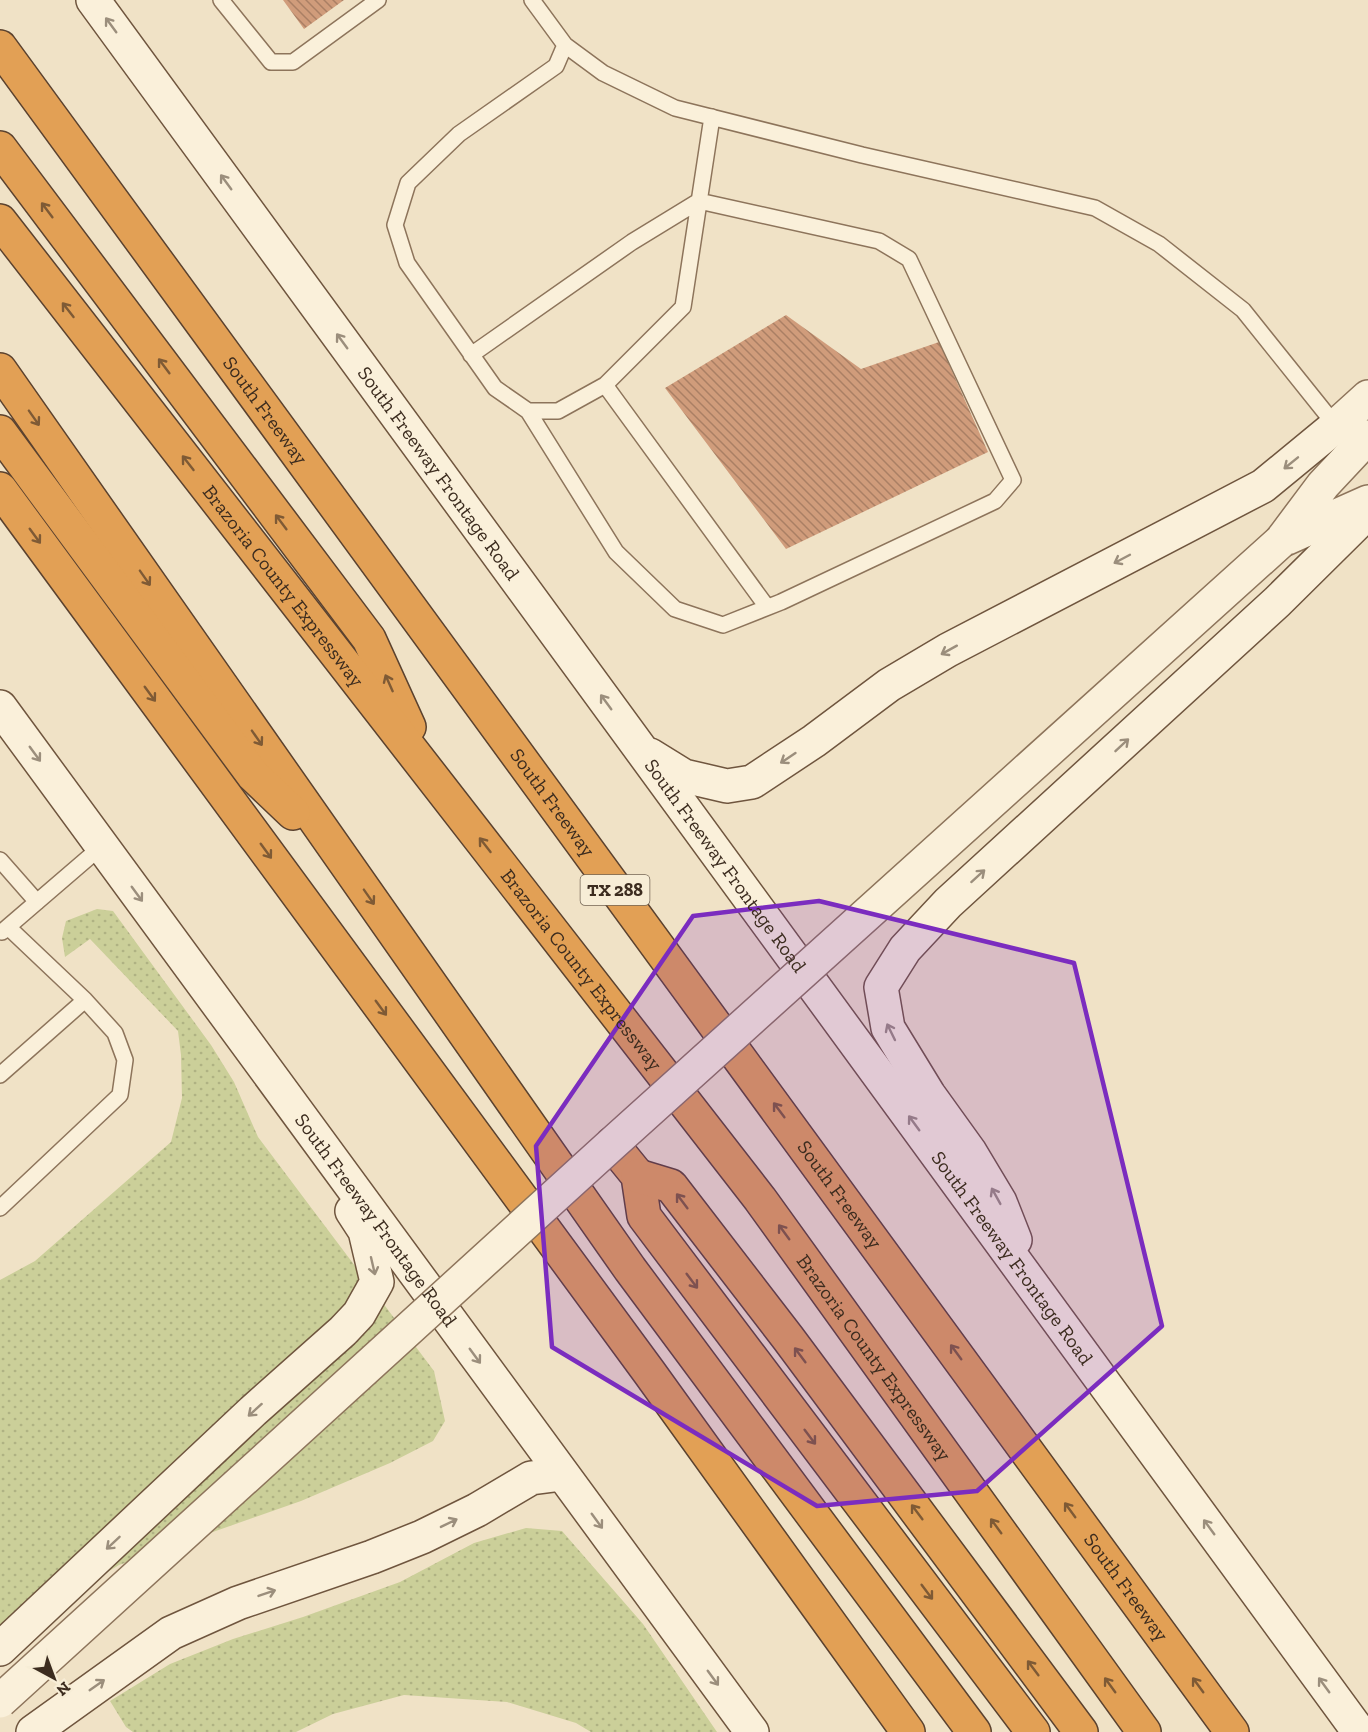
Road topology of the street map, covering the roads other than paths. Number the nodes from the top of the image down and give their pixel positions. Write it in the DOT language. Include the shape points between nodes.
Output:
graph roads {
  1 [pos="93,0"];
  2 [pos="221,0"];
  3 [pos="378,0"];
  4 [pos="532,0"];
  5 [pos="565,45"];
  6 [pos="0,47"];
  7 [pos="712,117"];
  8 [pos="0,148"];
  9 [pos="699,201"];
  10 [pos="0,221"];
  11 [pos="471,355"];
  12 [pos="0,370"];
  13 [pos="605,385"];
  14 [pos="1368,397"];
  15 [pos="528,411"];
  16 [pos="1336,426"];
  17 [pos="0,432"];
  18 [pos="1368,437"];
  19 [pos="0,489"];
  20 [pos="1368,502"];
  21 [pos="1368,513"];
  22 [pos="1281,541"];
  23 [pos="767,607"];
  24 [pos="0,707"];
  25 [pos="641,749"];
  26 [pos="430,775"];
  27 [pos="102,846"];
  28 [pos="342,859"];
  29 [pos="0,860"];
  30 [pos="37,902"];
  31 [pos="4,931"];
  32 [pos="85,1000"];
  33 [pos="253,1053"];
  34 [pos="0,1075"];
  35 [pos="612,1144"];
  36 [pos="638,1176"];
  37 [pos="0,1208"];
  38 [pos="1035,1289"];
  39 [pos="562,1474"];
  40 [pos="0,1649"];
  41 [pos="0,1701"];
  42 [pos="33,1732"];
  43 [pos="752,1732"];
  44 [pos="908,1732"];
  45 [pos="974,1732"];
  46 [pos="1033,1732"];
  47 [pos="1081,1732"];
  48 [pos="1144,1732"];
  49 [pos="1232,1732"];
  50 [pos="1359,1732"];
  25 -- 1 [label="main road, South Freeway Frontage Road, one-way"];
  2 -- 3 [label="lane" via="271,62 293,62"];
  4 -- 5 [label="lane"];
  5 -- 7 [label="lane" via="603,73 675,108"];
  5 -- 11 [label="lane" via="556,66 459,134 408,183 395,225 407,263"];
  49 -- 6 [label="highway, South Freeway / TX 288, one-way"];
  7 -- 9 [label="lane"];
  7 -- 16 [label="lane" via="1095,208 1159,244 1243,310"];
  26 -- 8 [label="highway, one-way" via="369,639"];
  9 -- 11 [label="lane" via="632,242"];
  9 -- 13 [label="lane" via="683,307"];
  9 -- 23 [label="lane" via="879,241 909,259 1013,480 995,501"];
  26 -- 10 [label="highway, Brazoria County Expressway, one-way"];
  11 -- 15 [label="lane" via="495,388"];
  12 -- 28 [label="highway, one-way"];
  13 -- 15 [label="lane" via="558,411"];
  13 -- 23 [label="lane"];
  14 -- 16 [label="main road"];
  15 -- 23 [label="lane" via="616,552 675,609 723,626"];
  16 -- 25 [label="main road, one-way" via="1263,486 948,650 889,685 752,782 727,786 684,776"];
  17 -- 28 [label="highway" via="253,775"];
  18 -- 22 [label="main road" via="1323,485"];
  19 -- 44 [label="highway, one-way"];
  20 -- 22 [label="main road"];
  38 -- 21 [label="main road, one-way" via="1000,1202 888,1028 881,987 905,949 948,903 1268,610"];
  22 -- 35 [label="main road, bridge"];
  24 -- 27 [label="main road, South Freeway Frontage Road, one-way"];
  38 -- 25 [label="main road, South Freeway Frontage Road, one-way"];
  48 -- 26 [label="highway, Brazoria County Expressway, one-way" via="760,1199"];
  27 -- 30 [label="lane"];
  27 -- 33 [label="main road, South Freeway Frontage Road, one-way"];
  28 -- 45 [label="highway, one-way" via="630,1269"];
  29 -- 30 [label="lane"];
  30 -- 31 [label="lane"];
  31 -- 32 [label="lane"];
  32 -- 34 [label="lane"];
  32 -- 37 [label="lane" via="115,1033 125,1060 120,1095"];
  33 -- 39 [label="main road, South Freeway Frontage Road, one-way"];
  33 -- 40 [label="main road, one-way" via="282,1116 365,1231 377,1282 359,1314 343,1331"];
  35 -- 36 [label="highway"];
  35 -- 41 [label="main road, bridge"];
  36 -- 46 [label="highway, one-way" via="644,1216"];
  47 -- 36 [label="highway, one-way" via="671,1186"];
  50 -- 38 [label="main road, South Freeway Frontage Road, one-way"];
  42 -- 39 [label="main road, one-way" via="171,1633 238,1603 422,1537 531,1478"];
  39 -- 43 [label="main road, South Freeway Frontage Road, one-way"];
}
